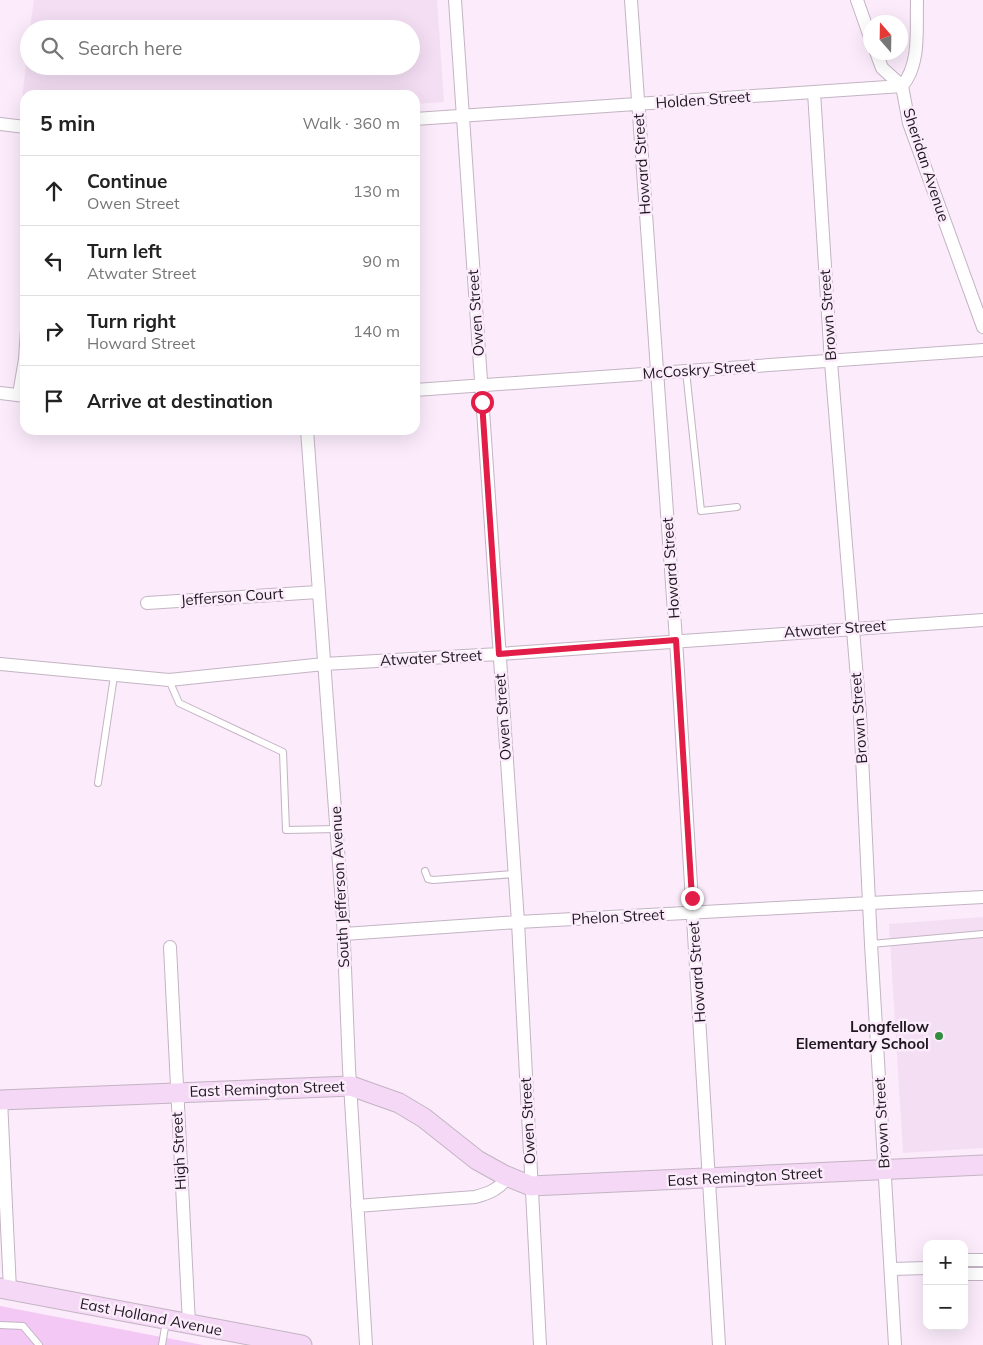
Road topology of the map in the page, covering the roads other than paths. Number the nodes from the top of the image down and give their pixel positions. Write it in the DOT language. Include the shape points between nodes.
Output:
graph roads {
  1 [pos="455,0"];
  2 [pos="631,0"];
  3 [pos="857,0"];
  4 [pos="917,0"];
  5 [pos="863,17"];
  6 [pos="879,60"];
  7 [pos="902,86"];
  8 [pos="814,92"];
  9 [pos="638,105"];
  10 [pos="463,116"];
  11 [pos="420,119"];
  12 [pos="0,124"];
  13 [pos="20,126"];
  14 [pos="983,327"];
  15 [pos="983,350"];
  16 [pos="831,362"];
  17 [pos="686,371"];
  18 [pos="657,372"];
  19 [pos="480,385"];
  20 [pos="420,390"];
  21 [pos="0,393"];
  22 [pos="20,395"];
  23 [pos="307,435"];
  24 [pos="737,507"];
  25 [pos="318,592"];
  26 [pos="147,603"];
  27 [pos="983,620"];
  28 [pos="852,628"];
  29 [pos="676,640"];
  30 [pos="499,654"];
  31 [pos="0,664"];
  32 [pos="324,664"];
  33 [pos="114,676"];
  34 [pos="169,680"];
  35 [pos="98,783"];
  36 [pos="337,829"];
  37 [pos="425,871"];
  38 [pos="515,874"];
  39 [pos="983,897"];
  40 [pos="869,903"];
  41 [pos="693,913"];
  42 [pos="518,922"];
  43 [pos="344,934"];
  44 [pos="983,934"];
  45 [pos="871,944"];
  46 [pos="170,947"];
  47 [pos="351,1086"];
  48 [pos="176,1093"];
  49 [pos="1,1100"];
  50 [pos="983,1165"];
  51 [pos="885,1171"];
  52 [pos="508,1177"];
  53 [pos="710,1179"];
  54 [pos="531,1186"];
  55 [pos="357,1206"];
  56 [pos="968,1260"];
  57 [pos="983,1260"];
  58 [pos="923,1268"];
  59 [pos="892,1269"];
  60 [pos="968,1274"];
  61 [pos="983,1274"];
  62 [pos="5,1289"];
  63 [pos="166,1320"];
  64 [pos="189,1324"];
  65 [pos="0,1325"];
  66 [pos="39,1345"];
  67 [pos="162,1345"];
  68 [pos="302,1345"];
  69 [pos="366,1345"];
  70 [pos="540,1345"];
  71 [pos="719,1345"];
  72 [pos="895,1345"];
  1 -- 10 [label="street, Owen Street"];
  2 -- 9 [label="street, Howard Street"];
  3 -- 5 [label="street"];
  4 -- 7 [label="street" via="911,75"];
  6 -- 7 [label="street" via="882,68"];
  7 -- 8 [label="street, Holden Street"];
  7 -- 14 [label="street, Sheridan Avenue" via="909,123"];
  8 -- 9 [label="street, Holden Street"];
  8 -- 16 [label="street, Brown Street"];
  9 -- 10 [label="street, Holden Street"];
  9 -- 18 [label="street, Howard Street"];
  10 -- 11 [label="street, Holden Street"];
  10 -- 19 [label="street, Owen Street"];
  12 -- 13 [label="street"];
  15 -- 16 [label="street, McCoskry Street"];
  16 -- 17 [label="street, McCoskry Street"];
  16 -- 28 [label="street, Brown Street"];
  17 -- 18 [label="street, McCoskry Street"];
  17 -- 24 [label="lane" via="701,511"];
  18 -- 19 [label="street, McCoskry Street"];
  18 -- 29 [label="street, Howard Street"];
  19 -- 20 [label="street, McCoskry Street"];
  19 -- 30 [label="street, Owen Street"];
  21 -- 22 [label="street"];
  23 -- 25 [label="street, South Jefferson Avenue"];
  25 -- 26 [label="street, Jefferson Court"];
  25 -- 32 [label="street, South Jefferson Avenue"];
  27 -- 28 [label="street, Atwater Street"];
  28 -- 29 [label="street, Atwater Street"];
  28 -- 40 [label="street, Brown Street" via="860,715"];
  29 -- 30 [label="street, Atwater Street"];
  29 -- 41 [label="street, Howard Street"];
  30 -- 32 [label="street, Atwater Street"];
  30 -- 38 [label="street, Owen Street"];
  31 -- 33 [label="street, Atwater Street"];
  32 -- 34 [label="street, Atwater Street"];
  32 -- 36 [label="street, South Jefferson Avenue"];
  33 -- 34 [label="street, Atwater Street"];
  33 -- 35 [label="lane"];
  34 -- 36 [label="lane" via="179,703 283,752 286,830"];
  36 -- 43 [label="street, South Jefferson Avenue"];
  37 -- 38 [label="lane" via="428,879 433,880"];
  38 -- 42 [label="street, Owen Street"];
  39 -- 40 [label="street, Phelon Street"];
  40 -- 41 [label="street, Phelon Street"];
  40 -- 45 [label="street, Brown Street"];
  41 -- 42 [label="street, Phelon Street"];
  41 -- 53 [label="street, Howard Street"];
  42 -- 43 [label="street, Phelon Street"];
  42 -- 54 [label="street, Owen Street"];
  43 -- 47 [label="street, South Jefferson Avenue"];
  44 -- 45 [label="lane"];
  45 -- 51 [label="street, Brown Street"];
  46 -- 48 [label="street, High Street"];
  47 -- 48 [label="main road, East Remington Street"];
  47 -- 52 [label="main road, East Remington Street" via="399,1103 424,1118 477,1160"];
  47 -- 55 [label="street, South Jefferson Avenue"];
  48 -- 49 [label="main road, East Remington Street"];
  48 -- 64 [label="street, High Street"];
  49 -- 62 [label="street"];
  50 -- 51 [label="main road, East Remington Street"];
  51 -- 53 [label="main road, East Remington Street"];
  51 -- 59 [label="street, Brown Street"];
  52 -- 54 [label="main road, East Remington Street"];
  52 -- 55 [label="street" via="491,1193 475,1197"];
  53 -- 54 [label="main road, East Remington Street"];
  53 -- 71 [label="street, Howard Street"];
  54 -- 70 [label="street, Owen Street"];
  55 -- 69 [label="street, South Jefferson Avenue"];
  56 -- 57 [label="street"];
  58 -- 59 [label="street"];
  59 -- 72 [label="street, Brown Street"];
  60 -- 61 [label="street"];
  62 -- 63 [label="main road, East Holland Avenue"];
  63 -- 64 [label="main road, East Holland Avenue"];
  63 -- 67 [label="lane"];
  64 -- 68 [label="main road, East Holland Avenue"];
  65 -- 66 [label="lane" via="23,1326"];
}
